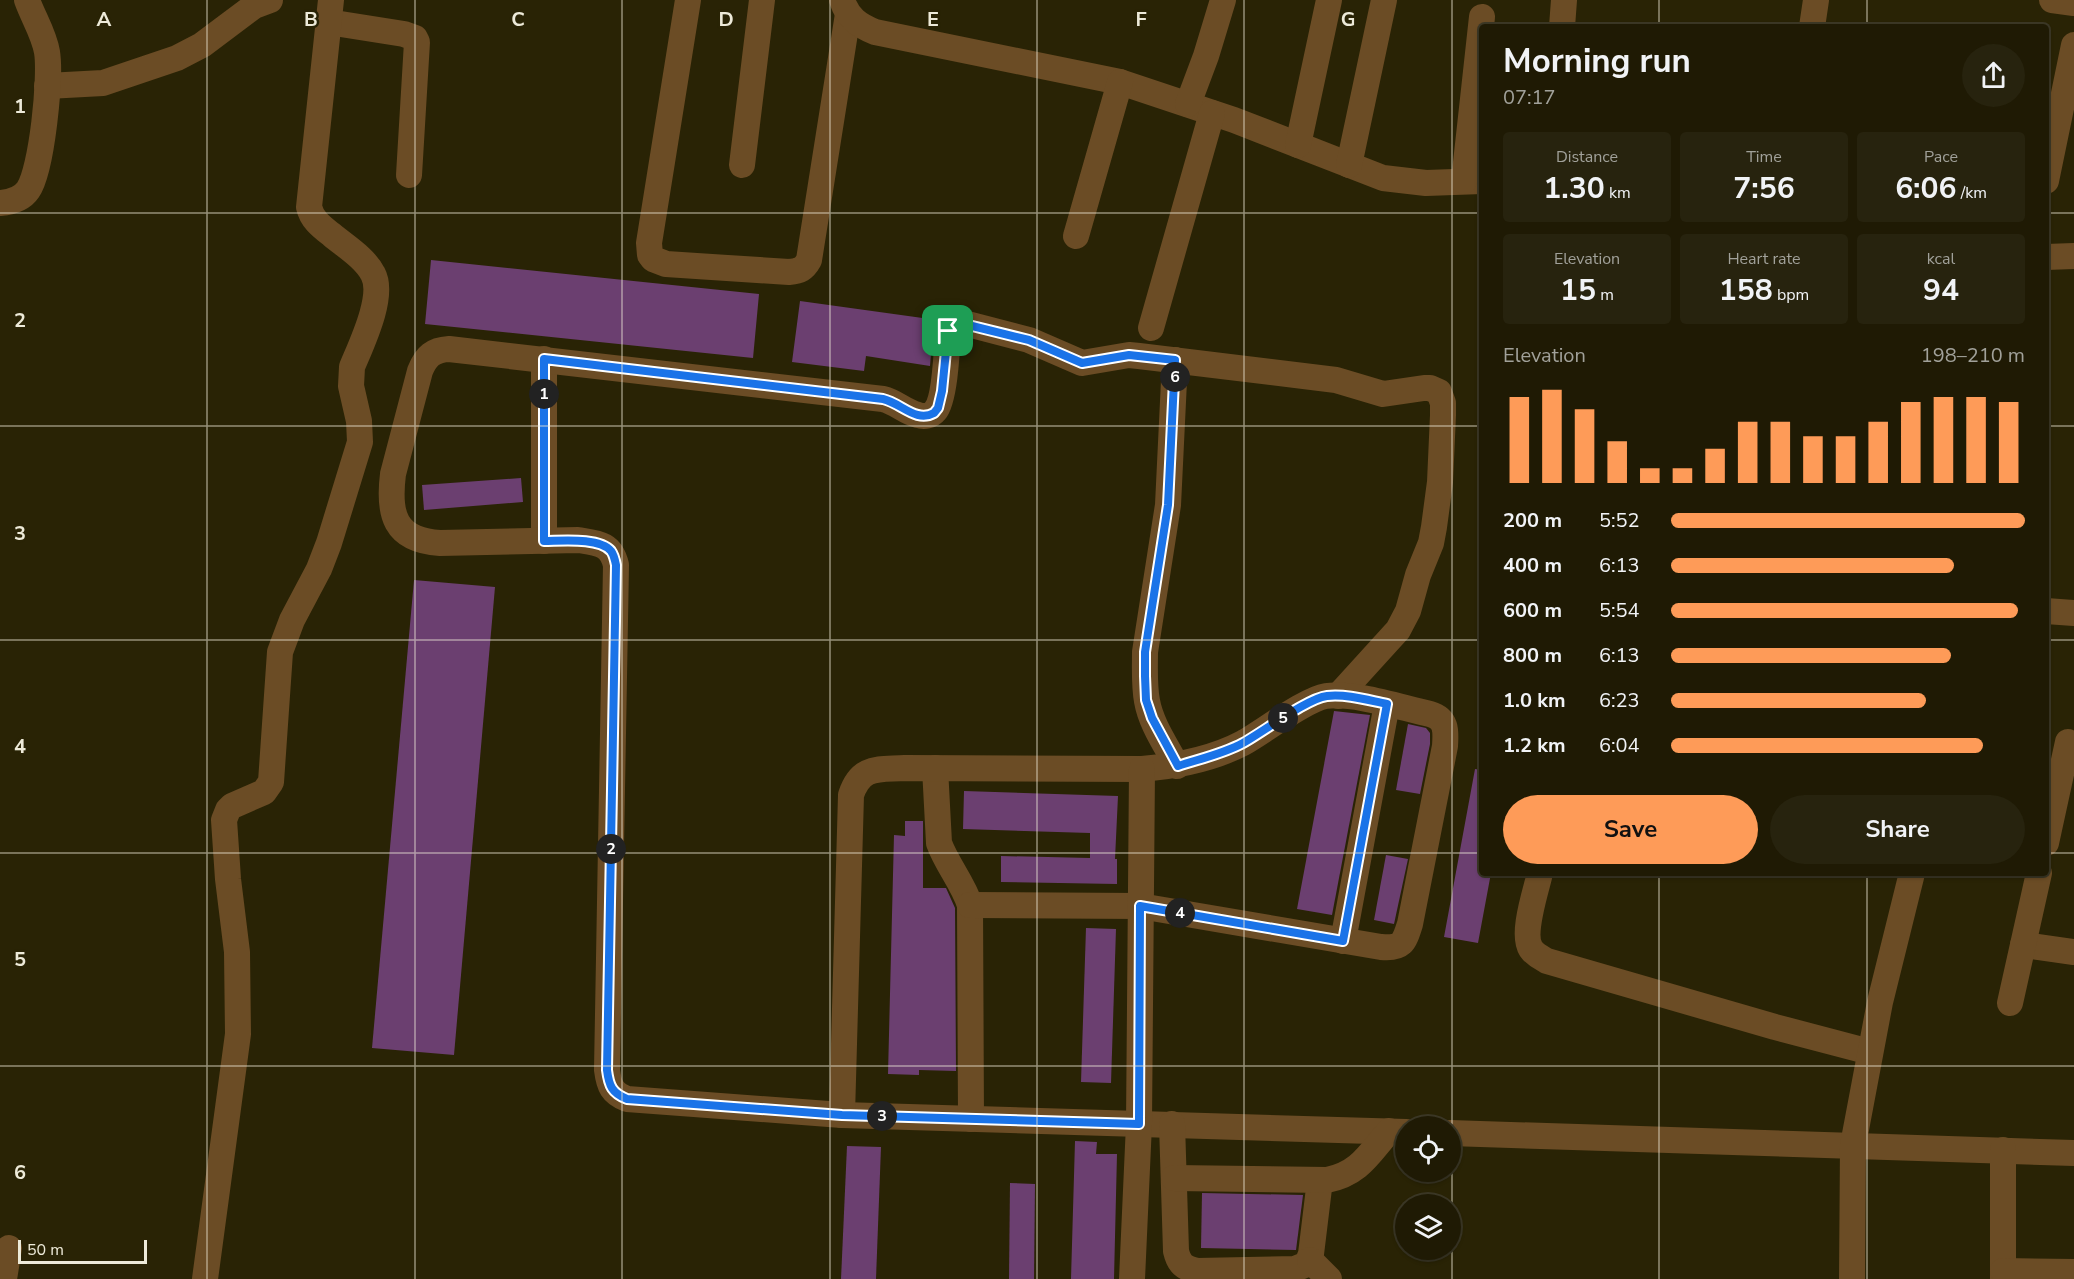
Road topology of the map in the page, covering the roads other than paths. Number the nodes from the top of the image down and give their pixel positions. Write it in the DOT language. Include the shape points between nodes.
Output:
graph roads {
  1 [pos="27,0"];
  2 [pos="270,0"];
  3 [pos="688,0"];
  4 [pos="762,0"];
  5 [pos="1223,0"];
  6 [pos="1329,0"];
  7 [pos="1384,0"];
  8 [pos="1564,0"];
  9 [pos="1816,0"];
  10 [pos="2052,0"];
  11 [pos="2074,3"];
  12 [pos="845,7"];
  13 [pos="330,11"];
  14 [pos="1482,17"];
  15 [pos="1482,24"];
  16 [pos="1562,24"];
  17 [pos="1812,24"];
  18 [pos="2074,45"];
  19 [pos="1479,72"];
  20 [pos="1120,82"];
  21 [pos="47,86"];
  22 [pos="1188,104"];
  23 [pos="1212,113"];
  24 [pos="2051,128"];
  25 [pos="1298,145"];
  26 [pos="2049,149"];
  27 [pos="742,165"];
  28 [pos="1349,165"];
  29 [pos="409,176"];
  30 [pos="1473,181"];
  31 [pos="0,203"];
  32 [pos="1076,236"];
  33 [pos="2074,256"];
  34 [pos="2049,257"];
  35 [pos="1151,328"];
  36 [pos="544,359"];
  37 [pos="1175,360"];
  38 [pos="544,541"];
  39 [pos="2049,611"];
  40 [pos="2074,613"];
  41 [pos="1338,696"];
  42 [pos="1387,704"];
  43 [pos="2063,742"];
  44 [pos="1178,766"];
  45 [pos="935,768"];
  46 [pos="1142,769"];
  47 [pos="2049,825"];
  48 [pos="1539,876"];
  49 [pos="1911,876"];
  50 [pos="2038,876"];
  51 [pos="970,905"];
  52 [pos="1140,906"];
  53 [pos="1343,941"];
  54 [pos="2023,945"];
  55 [pos="2074,951"];
  56 [pos="2010,1003"];
  57 [pos="1870,1052"];
  58 [pos="842,1115"];
  59 [pos="971,1119"];
  60 [pos="1139,1124"];
  61 [pos="1172,1125"];
  62 [pos="1395,1131"];
  63 [pos="1395,1133"];
  64 [pos="1461,1133"];
  65 [pos="1852,1145"];
  66 [pos="2003,1150"];
  67 [pos="2074,1153"];
  68 [pos="1174,1178"];
  69 [pos="1320,1180"];
  70 [pos="9,1248"];
  71 [pos="1310,1260"];
  72 [pos="2074,1272"];
  73 [pos="2003,1275"];
  74 [pos="4,1279"];
  75 [pos="205,1279"];
  76 [pos="1132,1279"];
  77 [pos="1329,1279"];
  78 [pos="1852,1279"];
  1 -- 21 [label="street" via="47,52"];
  2 -- 21 [label="street" via="254,6 202,45 177,58 103,83"];
  3 -- 12 [label="street" via="651,255 666,264 789,272 802,270 810,260"];
  4 -- 27 [label="street"];
  5 -- 22 [label="street"];
  6 -- 25 [label="street"];
  7 -- 28 [label="street"];
  8 -- 16 [label="street"];
  9 -- 17 [label="street"];
  10 -- 11 [label="street"];
  12 -- 20 [label="street" via="858,25 875,32"];
  13 -- 29 [label="street" via="404,34 417,42"];
  13 -- 75 [label="street" via="309,207 317,223 372,272 376,302 350,377 360,430 356,455 319,569 280,652 271,782 264,792 232,806 224,820 237,952 238,1034"];
  14 -- 15 [label="street"];
  18 -- 24 [label="street"];
  19 -- 30 [label="street"];
  20 -- 22 [label="street"];
  20 -- 32 [label="street"];
  21 -- 31 [label="street" via="33,182 19,199"];
  22 -- 23 [label="street"];
  23 -- 25 [label="street"];
  23 -- 35 [label="street"];
  24 -- 26 [label="street"];
  25 -- 28 [label="street"];
  28 -- 30 [label="street" via="1402,182"];
  33 -- 34 [label="street"];
  36 -- 37 [label="street" via="883,399 920,416 930,415 938,408 948,331 956,322 1029,340 1082,363 1129,355"];
  36 -- 38 [label="street"];
  36 -- 38 [label="street" via="449,349 429,355 420,371 391,490 396,520 410,537 424,542"];
  37 -- 41 [label="street" via="1336,380 1383,394 1424,388 1439,392 1443,403 1441,459 1431,543 1398,630"];
  37 -- 44 [label="street" via="1168,505 1145,652 1145,676 1152,718"];
  38 -- 58 [label="street" via="597,543 609,549 616,565 607,1070 612,1090 627,1099"];
  39 -- 40 [label="street"];
  41 -- 42 [label="street"];
  41 -- 44 [label="street" via="1314,700 1241,744"];
  42 -- 53 [label="street"];
  42 -- 53 [label="street" via="1438,716 1445,727 1445,746 1404,940 1390,948"];
  43 -- 47 [label="street"];
  44 -- 46 [label="street"];
  45 -- 46 [label="street"];
  45 -- 51 [label="street" via="939,843"];
  45 -- 58 [label="street" via="868,771 860,776 851,795"];
  46 -- 52 [label="street"];
  48 -- 57 [label="street" via="1528,941 1531,949 1547,961"];
  49 -- 57 [label="street"];
  50 -- 54 [label="street"];
  51 -- 52 [label="street"];
  51 -- 59 [label="street"];
  52 -- 53 [label="street"];
  52 -- 60 [label="street"];
  54 -- 55 [label="street"];
  54 -- 56 [label="street"];
  57 -- 65 [label="street"];
  58 -- 59 [label="street"];
  59 -- 60 [label="street"];
  60 -- 61 [label="street"];
  60 -- 76 [label="street"];
  61 -- 62 [label="street"];
  61 -- 68 [label="street"];
  63 -- 69 [label="street" via="1348,1175"];
  64 -- 65 [label="street"];
  65 -- 66 [label="street"];
  65 -- 78 [label="street"];
  66 -- 67 [label="street"];
  66 -- 73 [label="street"];
  68 -- 69 [label="street"];
  68 -- 71 [label="street" via="1176,1251 1182,1266 1197,1271 1295,1269"];
  69 -- 71 [label="street"];
  70 -- 74 [label="street"];
  71 -- 77 [label="street"];
  72 -- 73 [label="street"];
}
